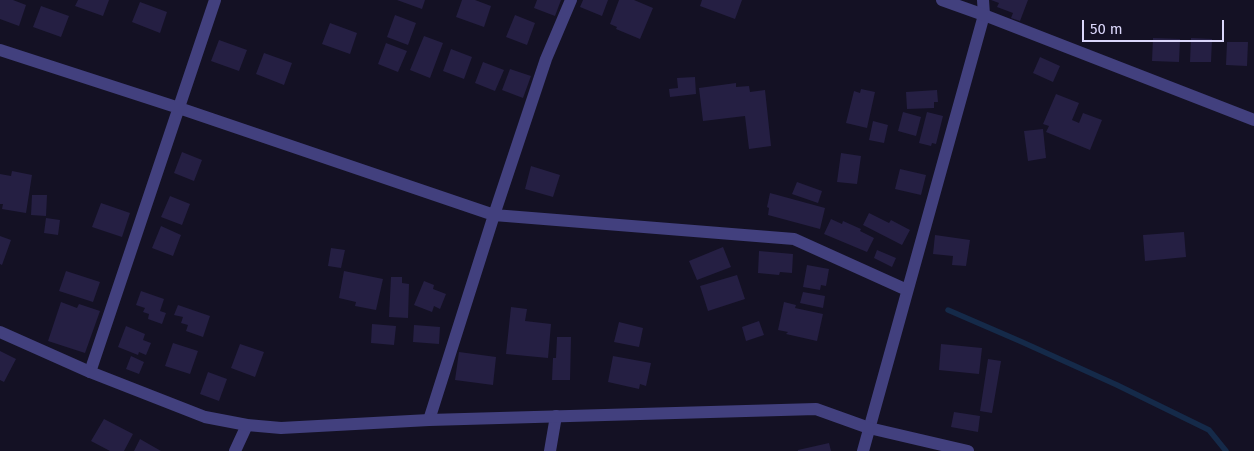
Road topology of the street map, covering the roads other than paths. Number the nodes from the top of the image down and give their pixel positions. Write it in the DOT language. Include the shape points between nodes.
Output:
graph roads {
  1 [pos="215,0"];
  2 [pos="572,0"];
  3 [pos="942,0"];
  4 [pos="983,0"];
  5 [pos="984,15"];
  6 [pos="0,50"];
  7 [pos="179,108"];
  8 [pos="1254,120"];
  9 [pos="494,215"];
  10 [pos="907,290"];
  11 [pos="0,332"];
  12 [pos="90,372"];
  13 [pos="556,416"];
  14 [pos="429,420"];
  15 [pos="246,425"];
  16 [pos="869,428"];
  17 [pos="235,451"];
  18 [pos="550,451"];
  19 [pos="863,451"];
  20 [pos="968,451"];
  1 -- 7 [label="street"];
  2 -- 9 [label="street" via="546,59"];
  3 -- 5 [label="street"];
  4 -- 5 [label="street"];
  5 -- 8 [label="street"];
  5 -- 10 [label="street"];
  6 -- 7 [label="street"];
  7 -- 9 [label="street"];
  7 -- 12 [label="street"];
  9 -- 10 [label="street" via="794,240"];
  9 -- 14 [label="street"];
  10 -- 16 [label="street"];
  11 -- 12 [label="street"];
  12 -- 15 [label="street" via="206,417"];
  13 -- 14 [label="street"];
  13 -- 16 [label="street" via="816,409"];
  13 -- 18 [label="street"];
  14 -- 15 [label="street" via="281,428"];
  15 -- 17 [label="street"];
  16 -- 19 [label="street"];
  16 -- 20 [label="street"];
}
